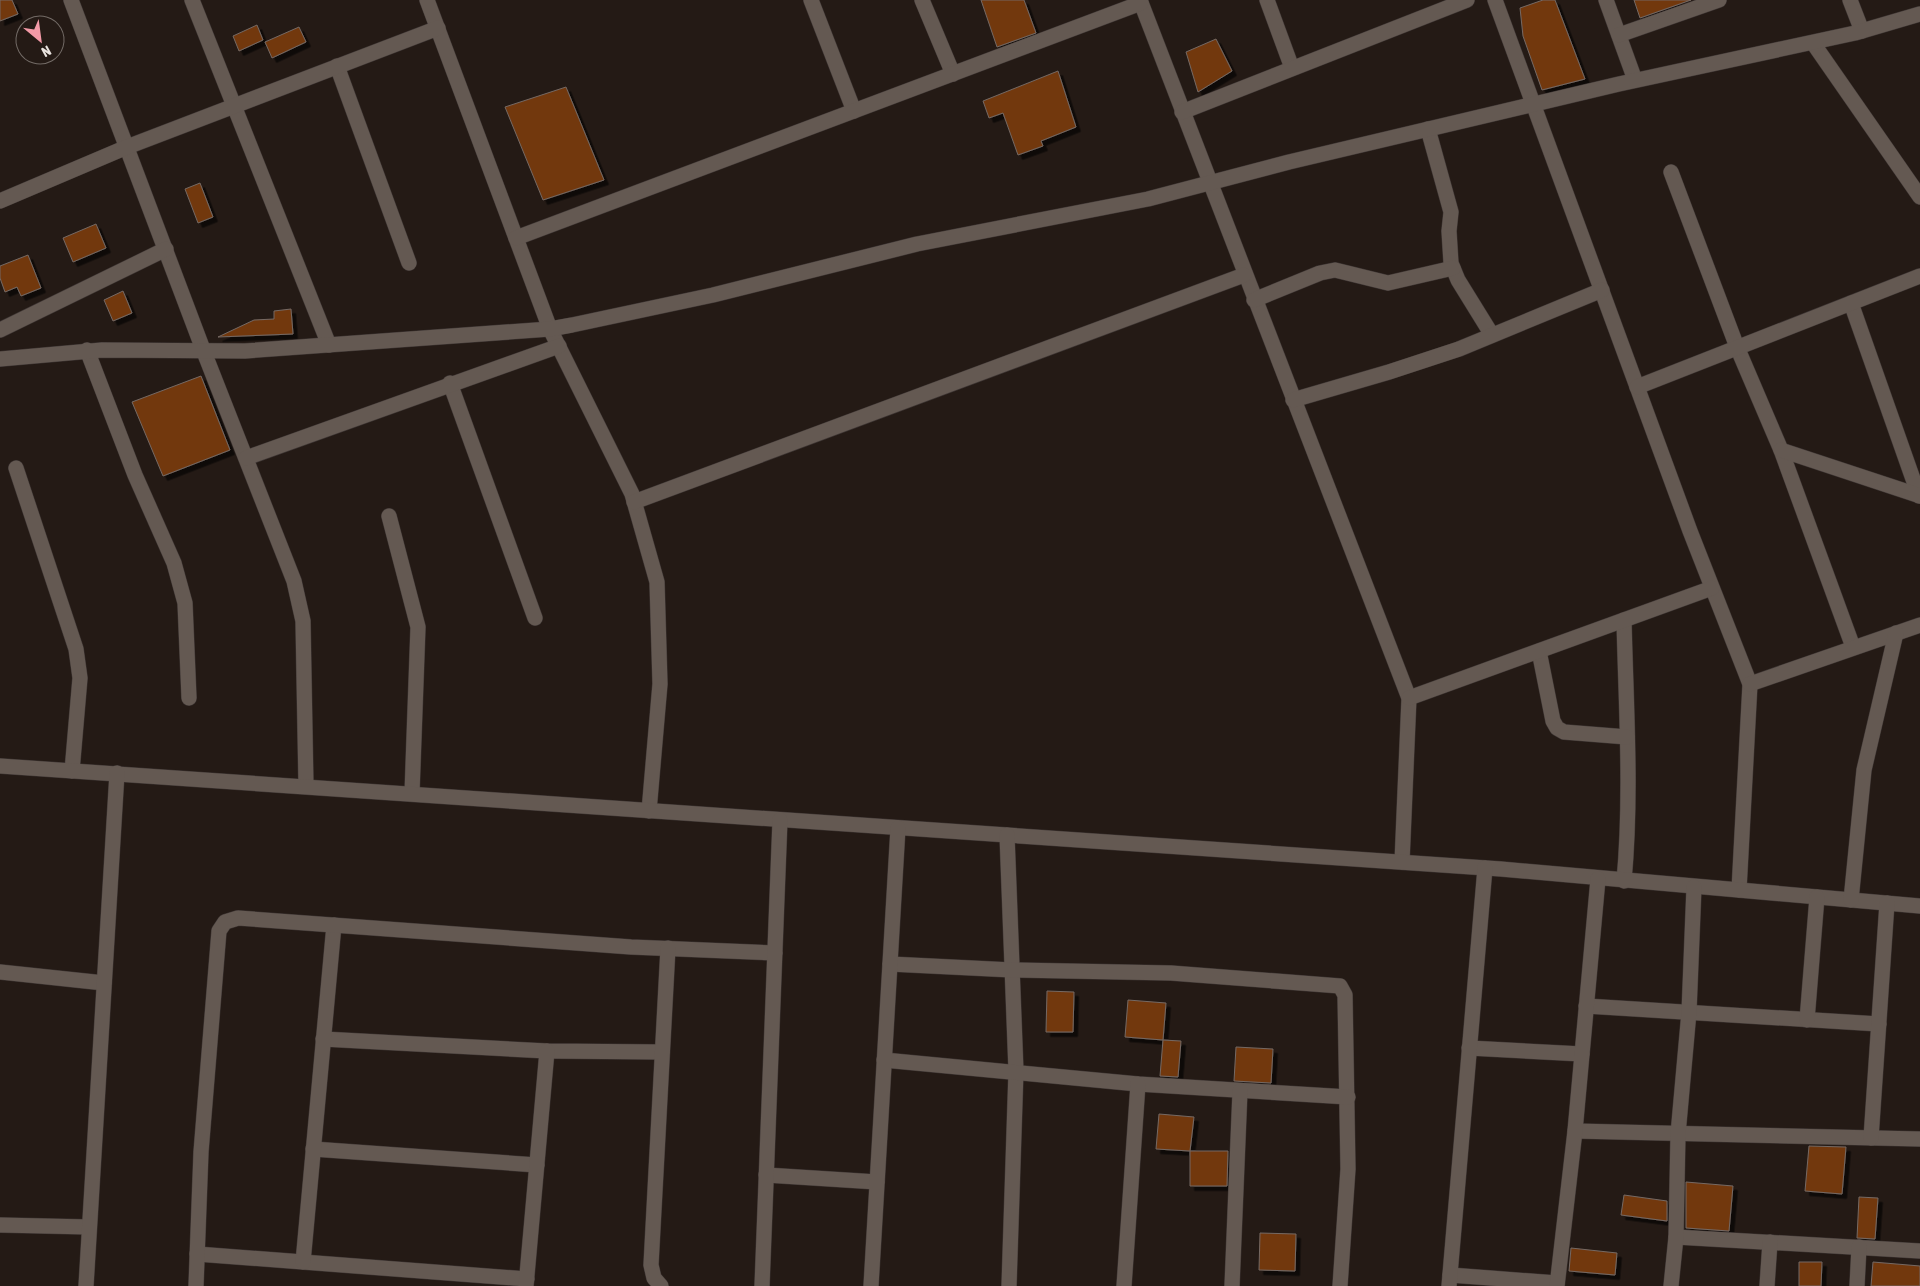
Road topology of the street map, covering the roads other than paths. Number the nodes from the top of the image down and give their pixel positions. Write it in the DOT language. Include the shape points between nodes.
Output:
graph roads {
  1 [pos="71,0"];
  2 [pos="192,0"];
  3 [pos="427,0"];
  4 [pos="811,0"];
  5 [pos="922,0"];
  6 [pos="1267,0"];
  7 [pos="1467,0"];
  8 [pos="1495,0"];
  9 [pos="1606,0"];
  10 [pos="1719,0"];
  11 [pos="1850,0"];
  12 [pos="1140,2"];
  13 [pos="1920,14"];
  14 [pos="438,28"];
  15 [pos="1862,31"];
  16 [pos="1619,35"];
  17 [pos="1813,43"];
  18 [pos="337,66"];
  19 [pos="1292,68"];
  20 [pos="953,74"];
  21 [pos="1635,80"];
  22 [pos="1534,104"];
  23 [pos="234,106"];
  24 [pos="854,111"];
  25 [pos="1182,112"];
  26 [pos="1428,129"];
  27 [pos="127,147"];
  28 [pos="1670,172"];
  29 [pos="1209,184"];
  30 [pos="1920,198"];
  31 [pos="0,201"];
  32 [pos="516,238"];
  33 [pos="166,249"];
  34 [pos="409,263"];
  35 [pos="1453,268"];
  36 [pos="1244,275"];
  37 [pos="1920,276"];
  38 [pos="1602,290"];
  39 [pos="1254,300"];
  40 [pos="1851,303"];
  41 [pos="550,329"];
  42 [pos="0,330"];
  43 [pos="1492,335"];
  44 [pos="329,345"];
  45 [pos="559,346"];
  46 [pos="1737,348"];
  47 [pos="87,350"];
  48 [pos="204,352"];
  49 [pos="0,359"];
  50 [pos="450,384"];
  51 [pos="1637,387"];
  52 [pos="1293,400"];
  53 [pos="1781,450"];
  54 [pos="246,458"];
  55 [pos="16,468"];
  56 [pos="1920,496"];
  57 [pos="634,502"];
  58 [pos="389,516"];
  59 [pos="1712,588"];
  60 [pos="535,618"];
  61 [pos="1624,620"];
  62 [pos="1920,624"];
  63 [pos="1896,633"];
  64 [pos="1854,647"];
  65 [pos="1539,650"];
  66 [pos="1750,684"];
  67 [pos="189,698"];
  68 [pos="1409,698"];
  69 [pos="1627,736"];
  70 [pos="0,766"];
  71 [pos="72,770"];
  72 [pos="117,773"];
  73 [pos="306,786"];
  74 [pos="412,793"];
  75 [pos="649,811"];
  76 [pos="780,820"];
  77 [pos="898,828"];
  78 [pos="1007,836"];
  79 [pos="1402,862"];
  80 [pos="1485,868"];
  81 [pos="1598,879"];
  82 [pos="1624,881"];
  83 [pos="1694,887"];
  84 [pos="1739,890"];
  85 [pos="1817,897"];
  86 [pos="1851,900"];
  87 [pos="1887,903"];
  88 [pos="1920,906"];
  89 [pos="334,925"];
  90 [pos="668,948"];
  91 [pos="775,953"];
  92 [pos="890,964"];
  93 [pos="1012,970"];
  94 [pos="0,972"];
  95 [pos="104,982"];
  96 [pos="1586,1006"];
  97 [pos="1689,1012"];
  98 [pos="1807,1020"];
  99 [pos="1879,1024"];
  100 [pos="323,1039"];
  101 [pos="1469,1048"];
  102 [pos="547,1051"];
  103 [pos="662,1052"];
  104 [pos="1582,1054"];
  105 [pos="884,1060"];
  106 [pos="1016,1071"];
  107 [pos="1138,1084"];
  108 [pos="1240,1091"];
  109 [pos="1348,1097"];
  110 [pos="1575,1132"];
  111 [pos="1678,1134"];
  112 [pos="1871,1138"];
  113 [pos="1920,1139"];
  114 [pos="313,1149"];
  115 [pos="537,1166"];
  116 [pos="766,1175"];
  117 [pos="877,1182"];
  118 [pos="0,1225"];
  119 [pos="89,1227"];
  120 [pos="1676,1237"];
  121 [pos="1770,1242"];
  122 [pos="1859,1247"];
  123 [pos="1920,1251"];
  124 [pos="197,1254"];
  125 [pos="303,1262"];
  126 [pos="1449,1280"];
  127 [pos="526,1282"];
  128 [pos="655,1283"];
  129 [pos="1557,1285"];
  130 [pos="86,1286"];
  131 [pos="196,1286"];
  132 [pos="762,1286"];
  133 [pos="870,1286"];
  134 [pos="1010,1286"];
  135 [pos="1124,1286"];
  136 [pos="1232,1286"];
  137 [pos="1340,1286"];
  138 [pos="1671,1286"];
  139 [pos="1767,1286"];
  140 [pos="1856,1286"];
  1 -- 27 [label="street"];
  2 -- 23 [label="street"];
  3 -- 14 [label="street"];
  4 -- 24 [label="street"];
  5 -- 20 [label="street"];
  6 -- 19 [label="street"];
  7 -- 19 [label="street"];
  8 -- 22 [label="street"];
  9 -- 16 [label="street"];
  10 -- 16 [label="street"];
  11 -- 15 [label="street"];
  12 -- 20 [label="street"];
  12 -- 25 [label="street"];
  13 -- 15 [label="street"];
  14 -- 18 [label="street"];
  14 -- 32 [label="street"];
  15 -- 17 [label="street"];
  16 -- 21 [label="street"];
  17 -- 21 [label="street"];
  17 -- 30 [label="street"];
  18 -- 23 [label="street"];
  18 -- 34 [label="street"];
  19 -- 25 [label="street"];
  20 -- 24 [label="street"];
  21 -- 22 [label="street"];
  22 -- 26 [label="street"];
  22 -- 38 [label="street"];
  23 -- 27 [label="street"];
  23 -- 44 [label="street"];
  24 -- 32 [label="street"];
  25 -- 29 [label="street"];
  26 -- 29 [label="street"];
  26 -- 35 [label="street" via="1451,212 1449,231"];
  27 -- 31 [label="street"];
  27 -- 33 [label="street"];
  28 -- 46 [label="street"];
  29 -- 36 [label="street"];
  29 -- 41 [label="street" via="917,244 714,295"];
  32 -- 41 [label="street"];
  33 -- 42 [label="street"];
  33 -- 48 [label="street"];
  35 -- 39 [label="street" via="1388,283 1335,270"];
  35 -- 43 [label="street"];
  36 -- 39 [label="street"];
  36 -- 57 [label="street"];
  37 -- 40 [label="street"];
  38 -- 43 [label="street"];
  38 -- 51 [label="street"];
  39 -- 52 [label="street"];
  40 -- 46 [label="street"];
  40 -- 56 [label="street"];
  41 -- 44 [label="street"];
  41 -- 45 [label="street"];
  43 -- 52 [label="street" via="1389,372"];
  44 -- 48 [label="street"];
  45 -- 50 [label="street"];
  45 -- 57 [label="street"];
  46 -- 51 [label="street"];
  46 -- 53 [label="street"];
  47 -- 48 [label="street"];
  47 -- 49 [label="street"];
  47 -- 67 [label="street" via="135,475 174,563 185,603"];
  48 -- 54 [label="street"];
  50 -- 54 [label="street"];
  50 -- 60 [label="street"];
  51 -- 59 [label="street"];
  52 -- 68 [label="street"];
  53 -- 56 [label="street"];
  53 -- 64 [label="street"];
  54 -- 73 [label="street" via="294,581 303,621"];
  55 -- 71 [label="street" via="76,649 80,678"];
  57 -- 75 [label="street" via="657,582 660,684"];
  58 -- 74 [label="street" via="418,627"];
  59 -- 61 [label="street"];
  59 -- 66 [label="street"];
  61 -- 65 [label="street"];
  61 -- 69 [label="street"];
  62 -- 63 [label="street"];
  63 -- 64 [label="street"];
  63 -- 86 [label="street" via="1869,738"];
  64 -- 66 [label="street"];
  65 -- 68 [label="street"];
  65 -- 69 [label="street" via="1557,728 1564,732"];
  66 -- 84 [label="street"];
  68 -- 79 [label="street"];
  69 -- 82 [label="street" via="1628,836"];
  70 -- 71 [label="street"];
  71 -- 72 [label="street"];
  72 -- 73 [label="street"];
  72 -- 95 [label="street"];
  73 -- 74 [label="street"];
  74 -- 75 [label="street"];
  75 -- 76 [label="street"];
  76 -- 77 [label="street"];
  76 -- 91 [label="street"];
  77 -- 78 [label="street"];
  77 -- 92 [label="street"];
  78 -- 79 [label="street"];
  78 -- 93 [label="street"];
  79 -- 80 [label="street"];
  80 -- 81 [label="street"];
  80 -- 101 [label="street"];
  81 -- 82 [label="street"];
  81 -- 96 [label="street"];
  82 -- 83 [label="street"];
  83 -- 84 [label="street"];
  83 -- 97 [label="street"];
  84 -- 85 [label="street"];
  85 -- 86 [label="street"];
  85 -- 98 [label="street"];
  86 -- 87 [label="street"];
  87 -- 88 [label="street"];
  87 -- 99 [label="street"];
  89 -- 90 [label="street"];
  89 -- 100 [label="street"];
  89 -- 124 [label="street" via="238,918 225,922 219,931 201,1152"];
  90 -- 91 [label="street"];
  90 -- 103 [label="street"];
  91 -- 116 [label="street"];
  92 -- 93 [label="street"];
  92 -- 105 [label="street"];
  93 -- 106 [label="street"];
  93 -- 109 [label="street" via="1171,973 1340,986 1345,994"];
  94 -- 95 [label="street"];
  95 -- 119 [label="street"];
  96 -- 97 [label="street"];
  96 -- 104 [label="street"];
  97 -- 98 [label="street"];
  97 -- 111 [label="street"];
  98 -- 99 [label="street"];
  99 -- 112 [label="street"];
  100 -- 102 [label="street"];
  100 -- 114 [label="street"];
  101 -- 104 [label="street"];
  101 -- 126 [label="street"];
  102 -- 103 [label="street"];
  102 -- 115 [label="street"];
  103 -- 128 [label="street" via="651,1265"];
  104 -- 110 [label="street"];
  105 -- 106 [label="street"];
  105 -- 117 [label="street"];
  106 -- 107 [label="street"];
  106 -- 134 [label="street"];
  107 -- 108 [label="street"];
  107 -- 135 [label="street"];
  108 -- 109 [label="street"];
  108 -- 136 [label="street"];
  109 -- 137 [label="street" via="1348,1169"];
  110 -- 111 [label="street"];
  110 -- 129 [label="street"];
  111 -- 112 [label="street"];
  111 -- 120 [label="street"];
  112 -- 113 [label="street"];
  114 -- 115 [label="street"];
  114 -- 125 [label="street"];
  115 -- 127 [label="street"];
  116 -- 117 [label="street"];
  116 -- 132 [label="street"];
  117 -- 133 [label="street"];
  118 -- 119 [label="street"];
  119 -- 130 [label="street"];
  120 -- 121 [label="street"];
  120 -- 138 [label="street"];
  121 -- 122 [label="street"];
  121 -- 139 [label="street"];
  122 -- 123 [label="street"];
  122 -- 140 [label="street"];
  124 -- 125 [label="street"];
  124 -- 131 [label="street"];
  125 -- 127 [label="street"];
  126 -- 129 [label="street"];
}
